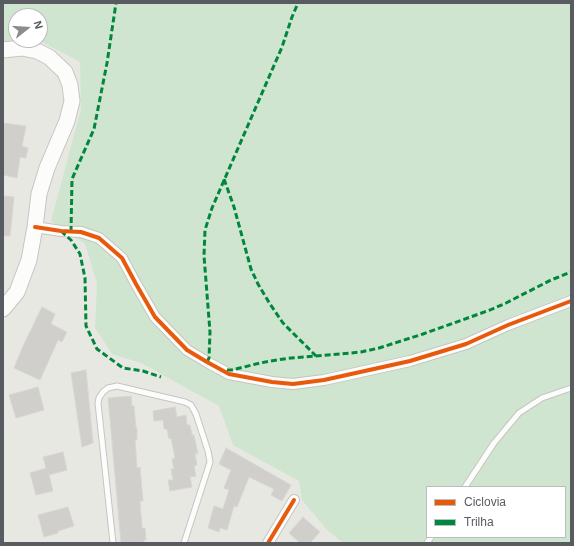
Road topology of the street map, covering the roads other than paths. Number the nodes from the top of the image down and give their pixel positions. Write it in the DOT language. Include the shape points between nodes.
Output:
graph roads {
  1 [pos="3,50"];
  2 [pos="35,227"];
  3 [pos="571,301"];
  4 [pos="3,309"];
  5 [pos="571,388"];
  6 [pos="466,486"];
  7 [pos="294,500"];
  8 [pos="112,543"];
  9 [pos="184,543"];
  10 [pos="268,543"];
  1 -- 2 [label="main road" via="22,48 49,57 65,72 70,85 72,101 39,194"];
  2 -- 3 [label="street" via="81,232 99,238 122,258 155,316 187,350 229,374 272,382 293,384 324,380 410,361 466,344"];
  2 -- 4 [label="main road" via="29,260 17,292"];
  5 -- 6 [label="lane" via="542,398 519,413 494,443"];
  7 -- 10 [label="street"];
  8 -- 9 [label="lane" via="98,403 103,392 117,386 185,402 191,405 196,414 210,462"];
}
